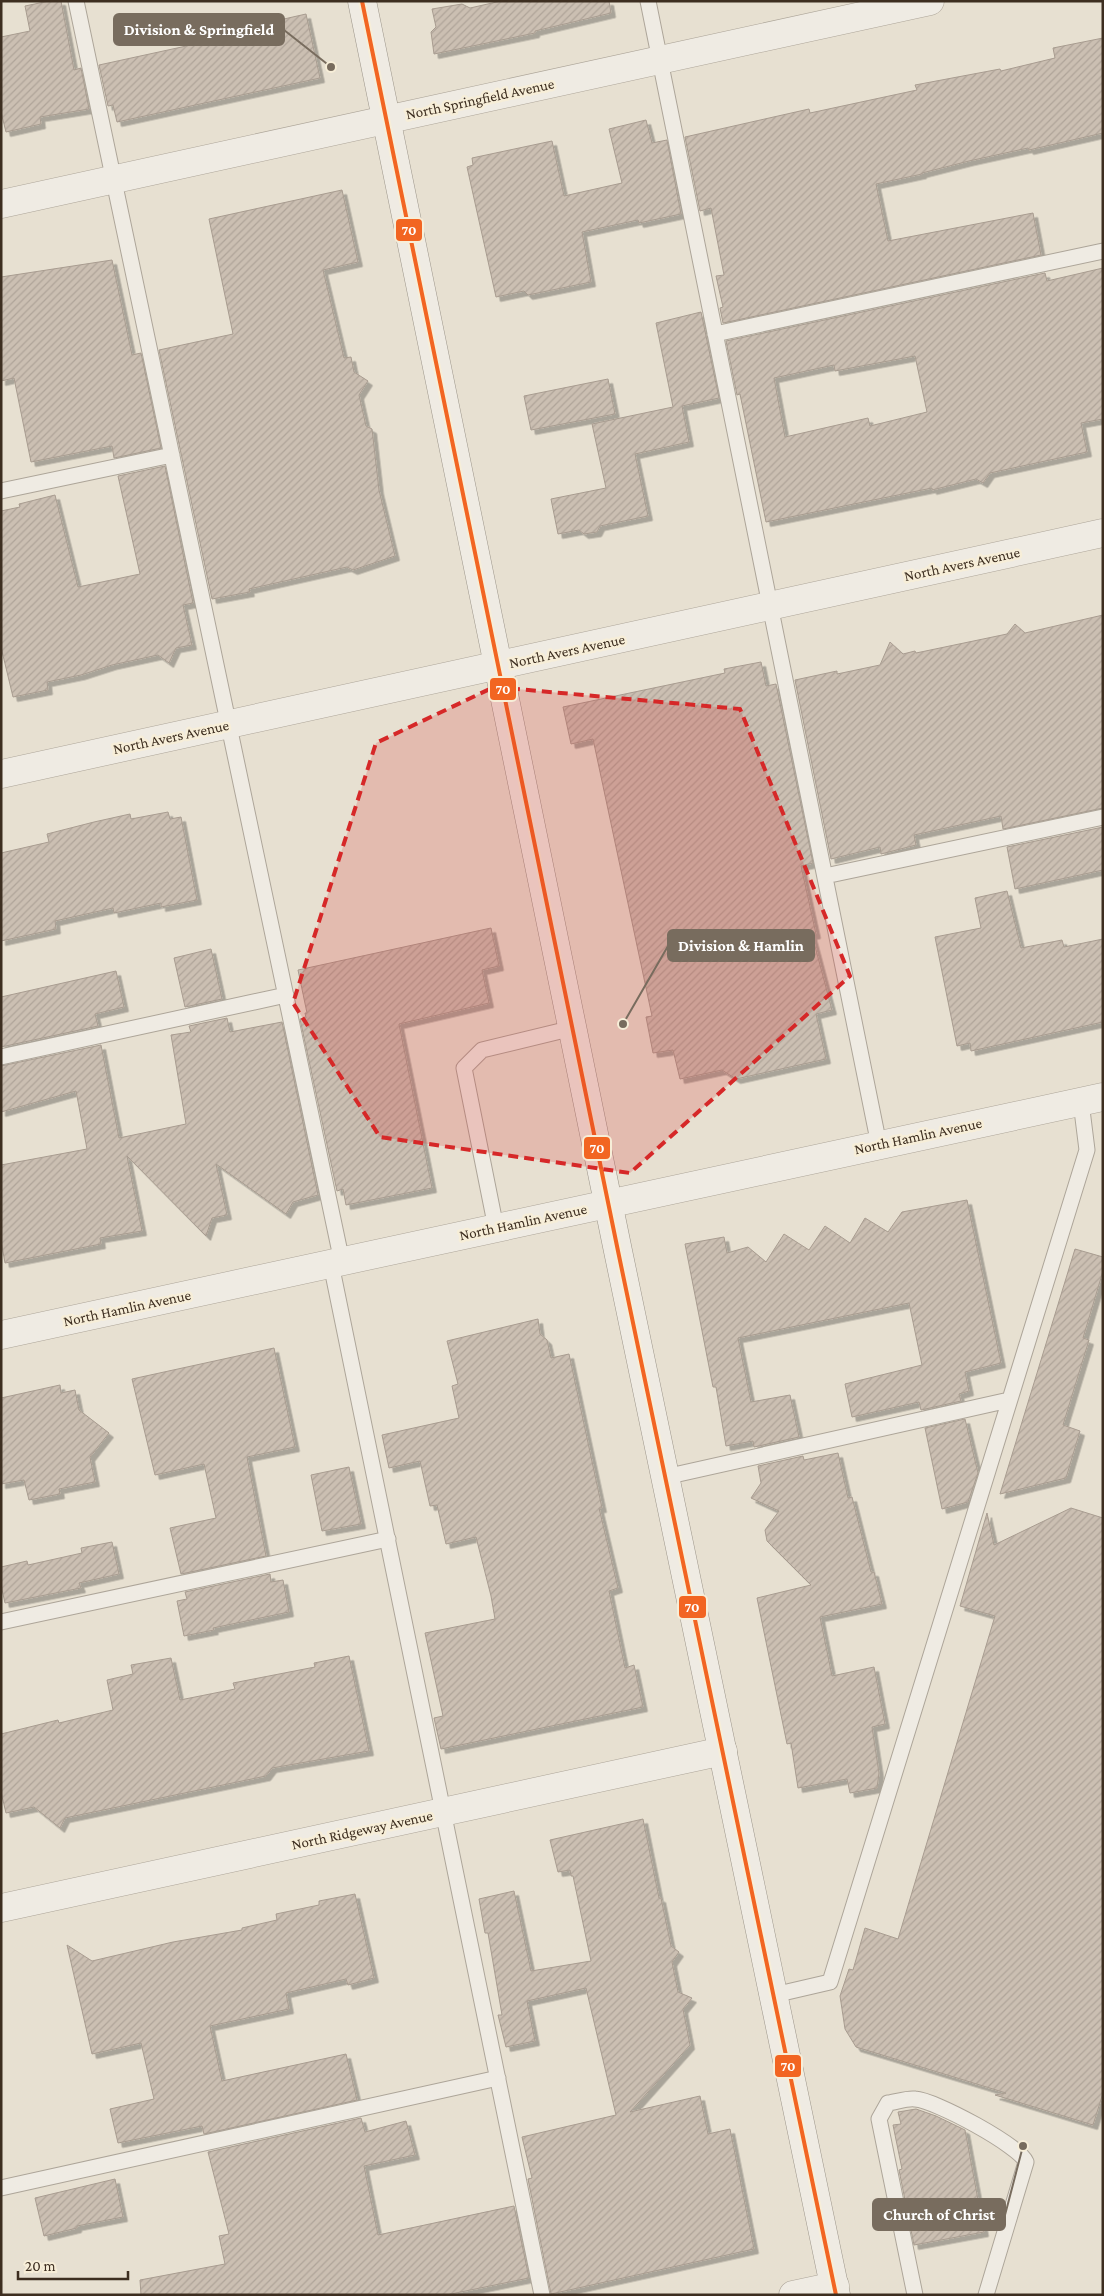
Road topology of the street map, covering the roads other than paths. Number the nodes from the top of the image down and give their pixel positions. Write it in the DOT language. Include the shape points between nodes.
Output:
graph roads {
  1 [pos="76,1"];
  2 [pos="362,1"];
  3 [pos="648,1"];
  4 [pos="930,1"];
  5 [pos="660,60"];
  6 [pos="386,120"];
  7 [pos="113,179"];
  8 [pos="1,204"];
  9 [pos="1103,251"];
  10 [pos="715,334"];
  11 [pos="172,455"];
  12 [pos="1,491"];
  13 [pos="1103,533"];
  14 [pos="770,607"];
  15 [pos="499,666"];
  16 [pos="229,725"];
  17 [pos="1,774"];
  18 [pos="1103,817"];
  19 [pos="824,876"];
  20 [pos="286,995"];
  21 [pos="573,1028"];
  22 [pos="1,1057"];
  23 [pos="1092,1099"];
  24 [pos="879,1145"];
  25 [pos="609,1204"];
  26 [pos="496,1228"];
  27 [pos="337,1263"];
  28 [pos="1,1336"];
  29 [pos="1010,1400"];
  30 [pos="665,1477"];
  31 [pos="388,1539"];
  32 [pos="1,1622"];
  33 [pos="722,1751"];
  34 [pos="443,1812"];
  35 [pos="1,1908"];
  36 [pos="774,1995"];
  37 [pos="498,2078"];
  38 [pos="1,2188"];
  39 [pos="835,2290"];
  40 [pos="542,2295"];
  41 [pos="793,2295"];
  42 [pos="916,2295"];
  43 [pos="986,2295"];
  1 -- 7 [label="lane"];
  2 -- 6 [label="street"];
  3 -- 5 [label="lane"];
  4 -- 5 [label="street, North Springfield Avenue"];
  5 -- 6 [label="street, North Springfield Avenue"];
  5 -- 10 [label="lane"];
  6 -- 7 [label="street, North Springfield Avenue"];
  6 -- 15 [label="street"];
  7 -- 8 [label="street, North Springfield Avenue"];
  7 -- 11 [label="lane"];
  9 -- 10 [label="lane"];
  10 -- 14 [label="lane"];
  11 -- 12 [label="lane"];
  11 -- 16 [label="lane"];
  13 -- 14 [label="street, North Avers Avenue"];
  14 -- 15 [label="street, North Avers Avenue"];
  14 -- 19 [label="lane"];
  15 -- 16 [label="street, North Avers Avenue"];
  15 -- 21 [label="street"];
  16 -- 17 [label="street, North Avers Avenue"];
  16 -- 20 [label="lane"];
  18 -- 19 [label="lane"];
  19 -- 24 [label="lane"];
  20 -- 22 [label="lane"];
  20 -- 27 [label="lane"];
  21 -- 25 [label="street"];
  21 -- 26 [label="lane" via="482,1050 464,1068"];
  23 -- 24 [label="street, North Hamlin Avenue"];
  23 -- 29 [label="lane" via="1087,1150"];
  24 -- 25 [label="street, North Hamlin Avenue"];
  25 -- 26 [label="street, North Hamlin Avenue"];
  25 -- 30 [label="street"];
  26 -- 27 [label="street, North Hamlin Avenue"];
  27 -- 28 [label="street, North Hamlin Avenue"];
  27 -- 31 [label="lane"];
  29 -- 30 [label="lane"];
  29 -- 36 [label="lane" via="830,1982"];
  30 -- 33 [label="street"];
  31 -- 32 [label="lane"];
  31 -- 34 [label="lane"];
  33 -- 34 [label="street, North Ridgeway Avenue"];
  33 -- 36 [label="street"];
  34 -- 35 [label="street, North Ridgeway Avenue"];
  34 -- 37 [label="lane"];
  36 -- 39 [label="street"];
  37 -- 38 [label="lane"];
  37 -- 40 [label="lane"];
  39 -- 41 [label="street"];
  42 -- 43 [label="lane" via="879,2119 888,2104 915,2099 957,2114 1024,2156 1024,2170"];
}
